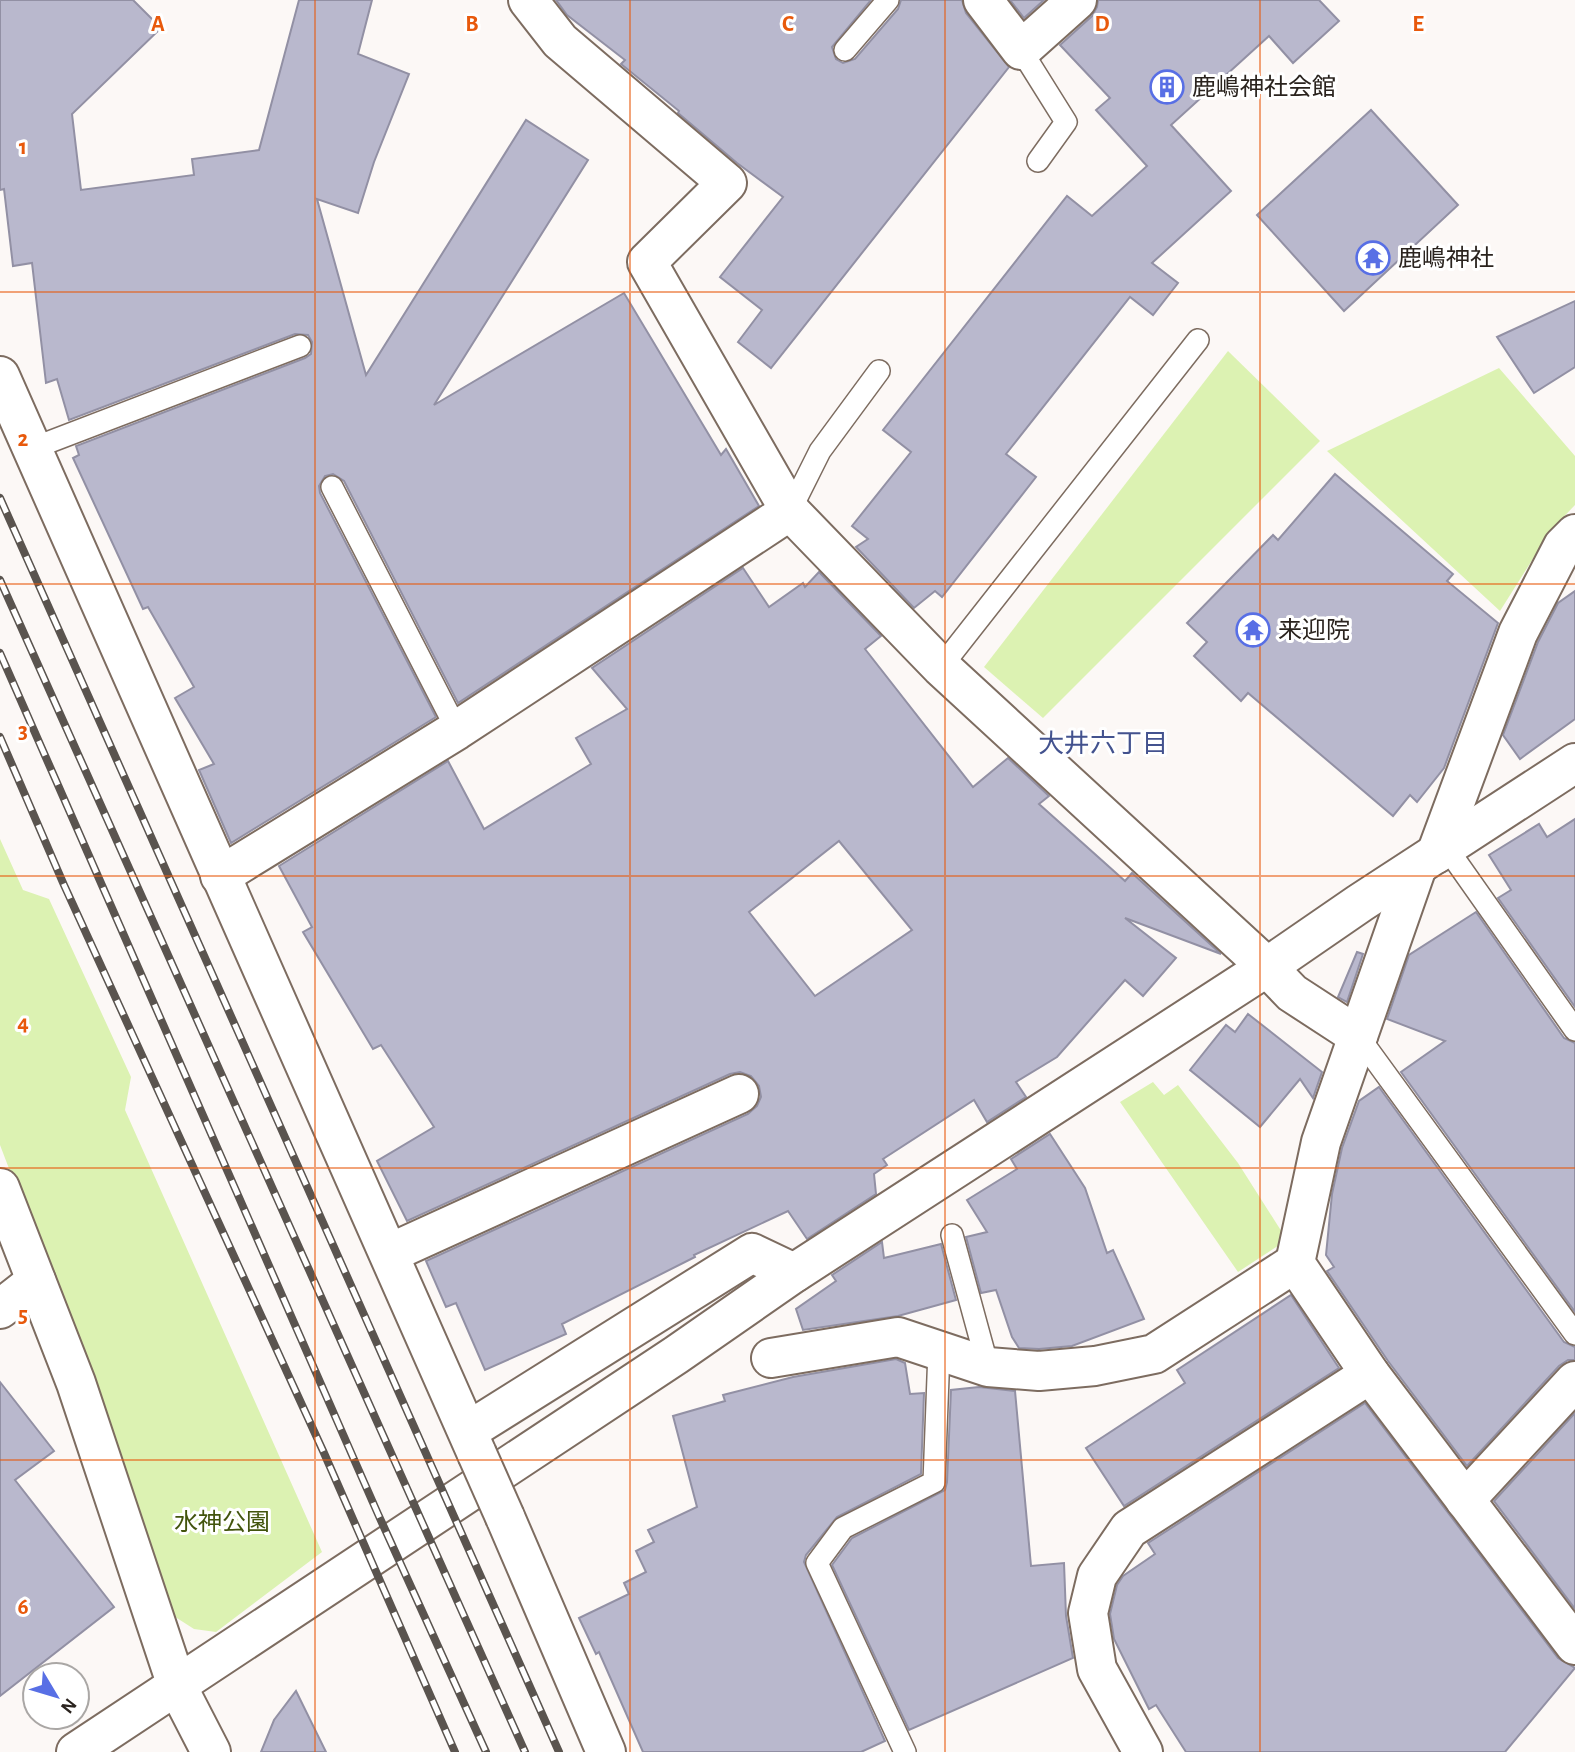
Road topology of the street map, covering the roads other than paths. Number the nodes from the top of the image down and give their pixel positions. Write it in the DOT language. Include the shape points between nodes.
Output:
graph roads {
  1 [pos="528,0"];
  2 [pos="888,0"];
  3 [pos="983,0"];
  4 [pos="1077,0"];
  5 [pos="845,50"];
  6 [pos="1021,50"];
  7 [pos="1038,161"];
  8 [pos="1198,340"];
  9 [pos="300,346"];
  10 [pos="879,371"];
  11 [pos="0,376"];
  12 [pos="31,449"];
  13 [pos="332,487"];
  14 [pos="790,511"];
  15 [pos="1575,534"];
  16 [pos="941,667"];
  17 [pos="457,730"];
  18 [pos="1575,763"];
  19 [pos="1433,856"];
  20 [pos="220,876"];
  21 [pos="1267,967"];
  22 [pos="1575,1030"];
  23 [pos="1358,1036"];
  24 [pos="739,1094"];
  25 [pos="0,1188"];
  26 [pos="952,1235"];
  27 [pos="390,1253"];
  28 [pos="1295,1263"];
  29 [pos="794,1273"];
  30 [pos="36,1281"];
  31 [pos="0,1310"];
  32 [pos="1575,1334"];
  33 [pos="939,1351"];
  34 [pos="771,1358"];
  35 [pos="988,1367"];
  36 [pos="1370,1374"];
  37 [pos="1575,1381"];
  38 [pos="472,1442"];
  39 [pos="1465,1500"];
  40 [pos="1575,1644"];
  41 [pos="177,1686"];
  42 [pos="76,1752"];
  43 [pos="211,1752"];
  44 [pos="606,1752"];
  45 [pos="905,1752"];
  46 [pos="1143,1752"];
  1 -- 14 [label="street" via="560,41 727,183 647,262"];
  2 -- 5 [label="lane"];
  3 -- 6 [label="street"];
  4 -- 6 [label="street"];
  6 -- 7 [label="lane" via="1066,122"];
  8 -- 16 [label="lane"];
  9 -- 12 [label="lane"];
  10 -- 14 [label="lane" via="820,451"];
  11 -- 12 [label="street"];
  12 -- 20 [label="street"];
  13 -- 17 [label="lane"];
  14 -- 16 [label="street"];
  14 -- 17 [label="street"];
  15 -- 19 [label="street" via="1563,546 1518,633"];
  16 -- 21 [label="street"];
  17 -- 20 [label="street"];
  18 -- 19 [label="street"];
  19 -- 21 [label="street"];
  19 -- 22 [label="lane"];
  19 -- 23 [label="street"];
  20 -- 27 [label="street"];
  21 -- 23 [label="street" via="1292,993"];
  21 -- 29 [label="street"];
  23 -- 28 [label="street" via="1321,1142"];
  23 -- 32 [label="lane"];
  24 -- 27 [label="street"];
  25 -- 30 [label="street"];
  26 -- 35 [label="lane"];
  27 -- 38 [label="street"];
  28 -- 35 [label="street" via="1154,1354 1039,1371"];
  28 -- 36 [label="street"];
  29 -- 38 [label="street" via="752,1253"];
  29 -- 41 [label="street"];
  30 -- 31 [label="street"];
  30 -- 41 [label="street" via="76,1383"];
  33 -- 34 [label="street" via="898,1337"];
  33 -- 35 [label="street"];
  33 -- 45 [label="lane" via="934,1482 843,1528 817,1563"];
  36 -- 39 [label="street"];
  36 -- 46 [label="street" via="1129,1529 1097,1576 1088,1613 1097,1669"];
  37 -- 39 [label="street"];
  38 -- 44 [label="street, bridge"];
  39 -- 40 [label="street"];
  41 -- 42 [label="street"];
  41 -- 43 [label="street"];
}
